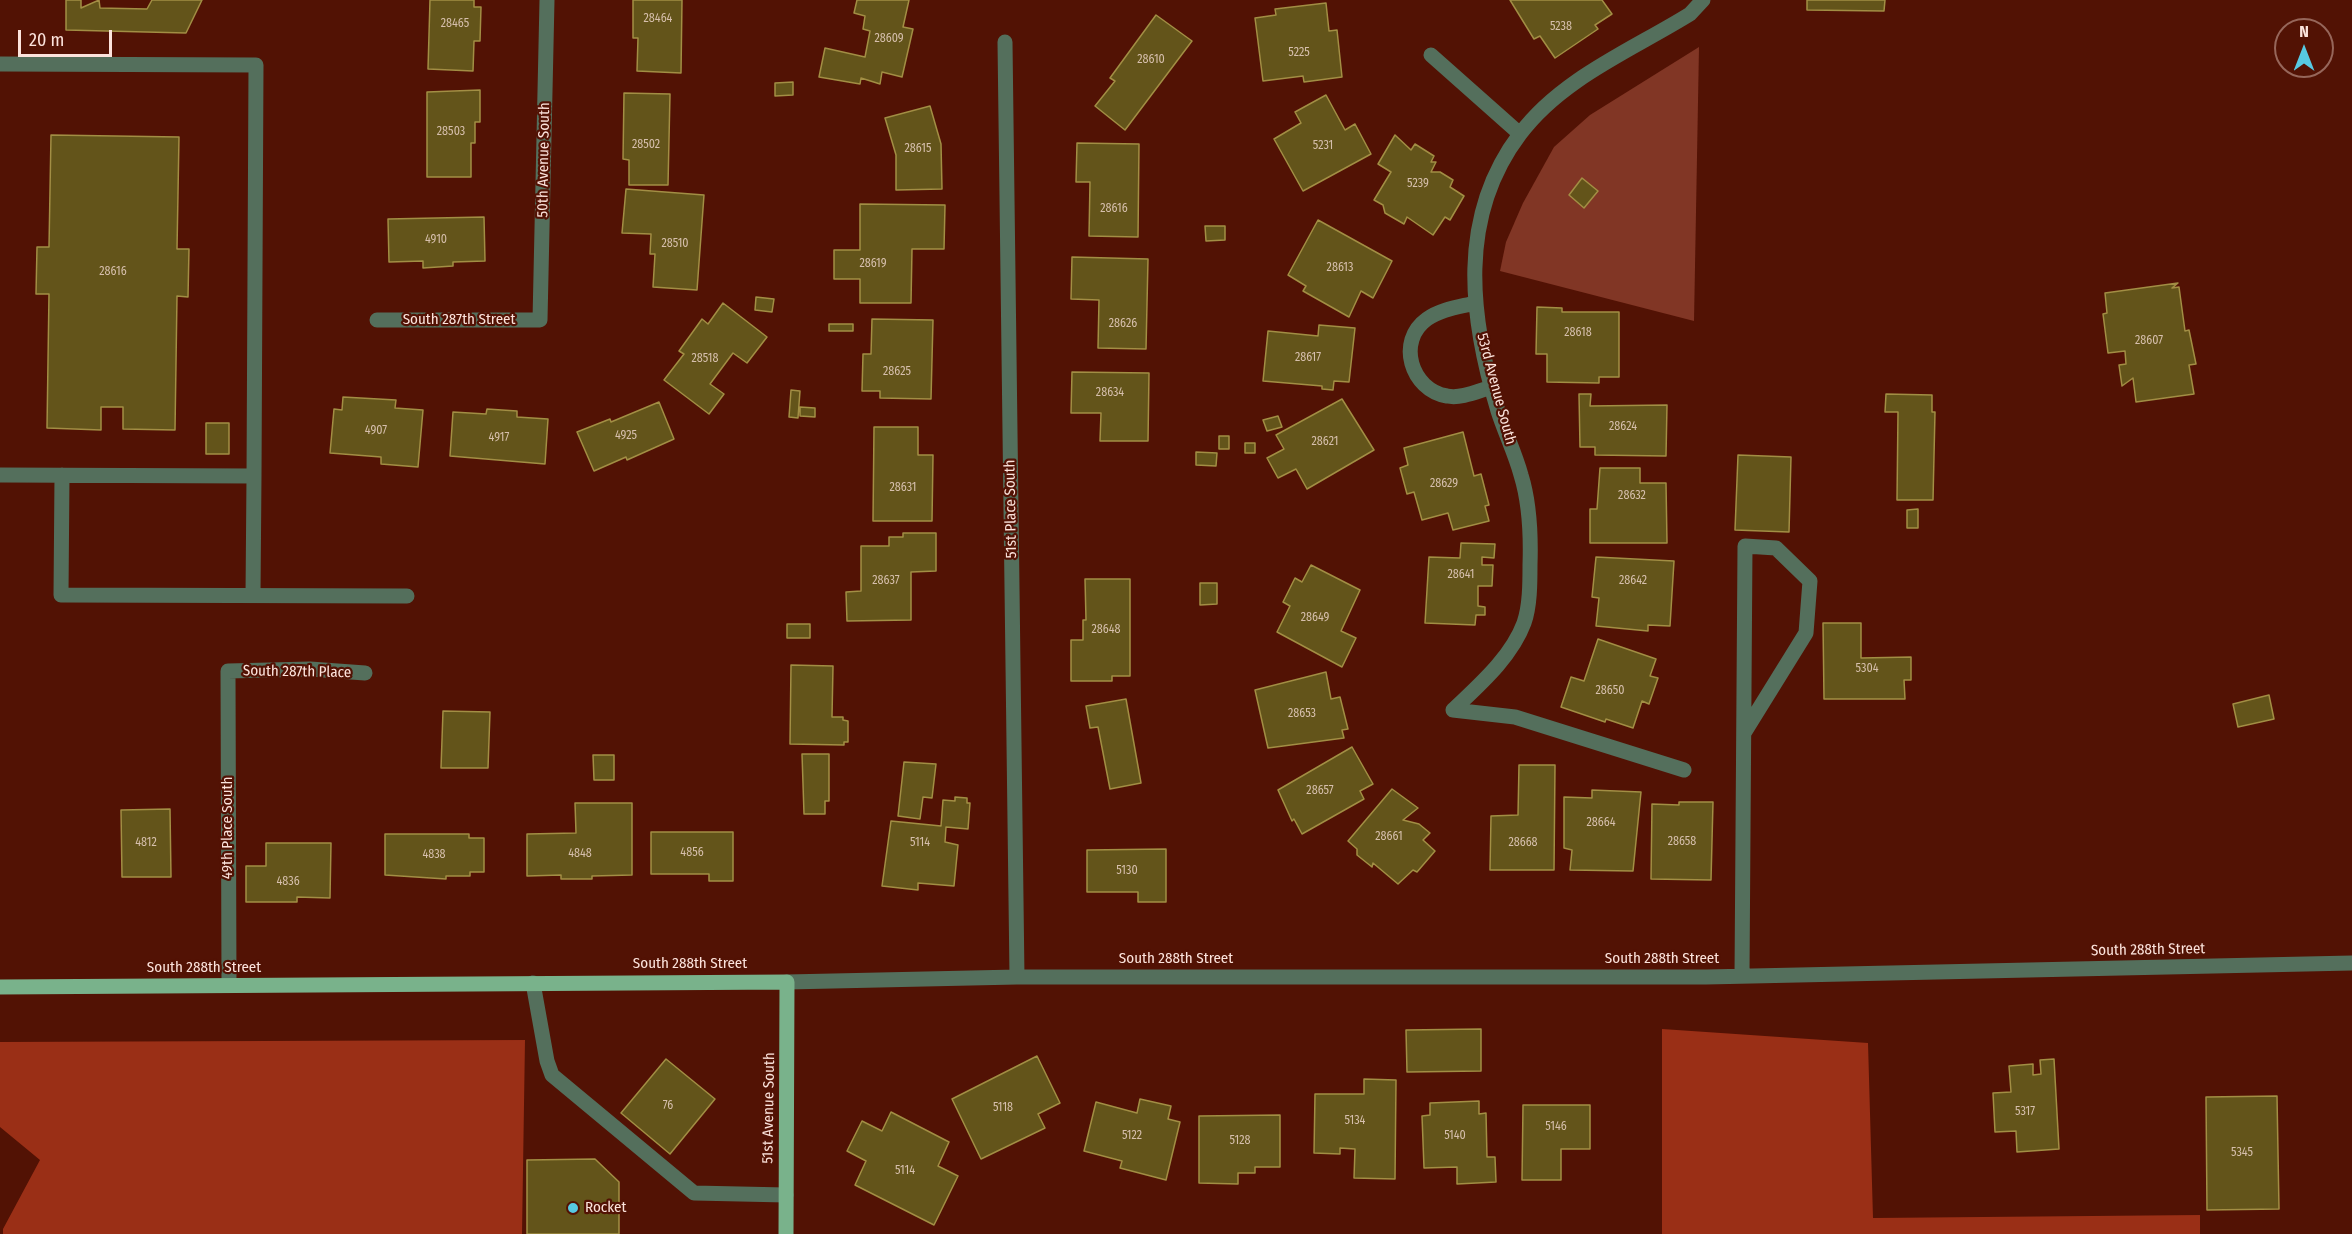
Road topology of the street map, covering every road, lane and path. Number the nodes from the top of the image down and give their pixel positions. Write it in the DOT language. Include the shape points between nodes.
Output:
graph roads {
  1 [pos="547,0"];
  2 [pos="1703,0"];
  3 [pos="1005,42"];
  4 [pos="1431,55"];
  5 [pos="0,64"];
  6 [pos="1520,134"];
  7 [pos="1475,303"];
  8 [pos="377,320"];
  9 [pos="540,320"];
  10 [pos="1492,387"];
  11 [pos="0,475"];
  12 [pos="62,475"];
  13 [pos="254,476"];
  14 [pos="254,595"];
  15 [pos="407,596"];
  16 [pos="228,671"];
  17 [pos="365,674"];
  18 [pos="1744,733"];
  19 [pos="1684,770"];
  20 [pos="2352,963"];
  21 [pos="1742,976"];
  22 [pos="1017,977"];
  23 [pos="787,982"];
  24 [pos="533,983"];
  25 [pos="229,985"];
  26 [pos="0,987"];
  27 [pos="786,1195"];
  28 [pos="786,1234"];
  1 -- 9 [label="street, 50th Avenue South"];
  2 -- 6 [label="street, 53rd Avenue South" via="1690,14 1582,78 1549,103"];
  3 -- 22 [label="street, 51st Place South"];
  4 -- 6 [label="street"];
  5 -- 13 [label="street" via="256,65"];
  6 -- 7 [label="street, 53rd Avenue South" via="1493,179 1475,240"];
  7 -- 10 [label="street, 53rd Avenue South" via="1481,349"];
  7 -- 10 [label="street" via="1426,319 1415,332 1410,348 1411,365 1419,380 1432,391 1448,396"];
  8 -- 9 [label="street, South 287th Street"];
  10 -- 19 [label="street, 53rd Avenue South" via="1522,476 1531,530 1530,583 1524,623 1501,663 1453,710 1515,717"];
  11 -- 12 [label="street"];
  12 -- 13 [label="street"];
  12 -- 14 [label="street" via="61,595"];
  13 -- 14 [label="street"];
  14 -- 15 [label="street"];
  16 -- 17 [label="street, South 287th Place" via="310,669"];
  16 -- 25 [label="street, 49th Place South"];
  18 -- 18 [label="street" via="1806,633 1810,582 1776,548 1745,546"];
  18 -- 21 [label="street"];
  20 -- 21 [label="street, South 288th Street"];
  21 -- 22 [label="street, South 288th Street"];
  22 -- 23 [label="street, South 288th Street"];
  23 -- 24 [label="main road, South 288th Street"];
  23 -- 27 [label="main road, 51st Avenue South"];
  24 -- 25 [label="main road, South 288th Street"];
  24 -- 27 [label="street" via="552,1075 694,1193"];
  25 -- 26 [label="main road, South 288th Street"];
  27 -- 28 [label="main road, 51st Avenue South"];
}
